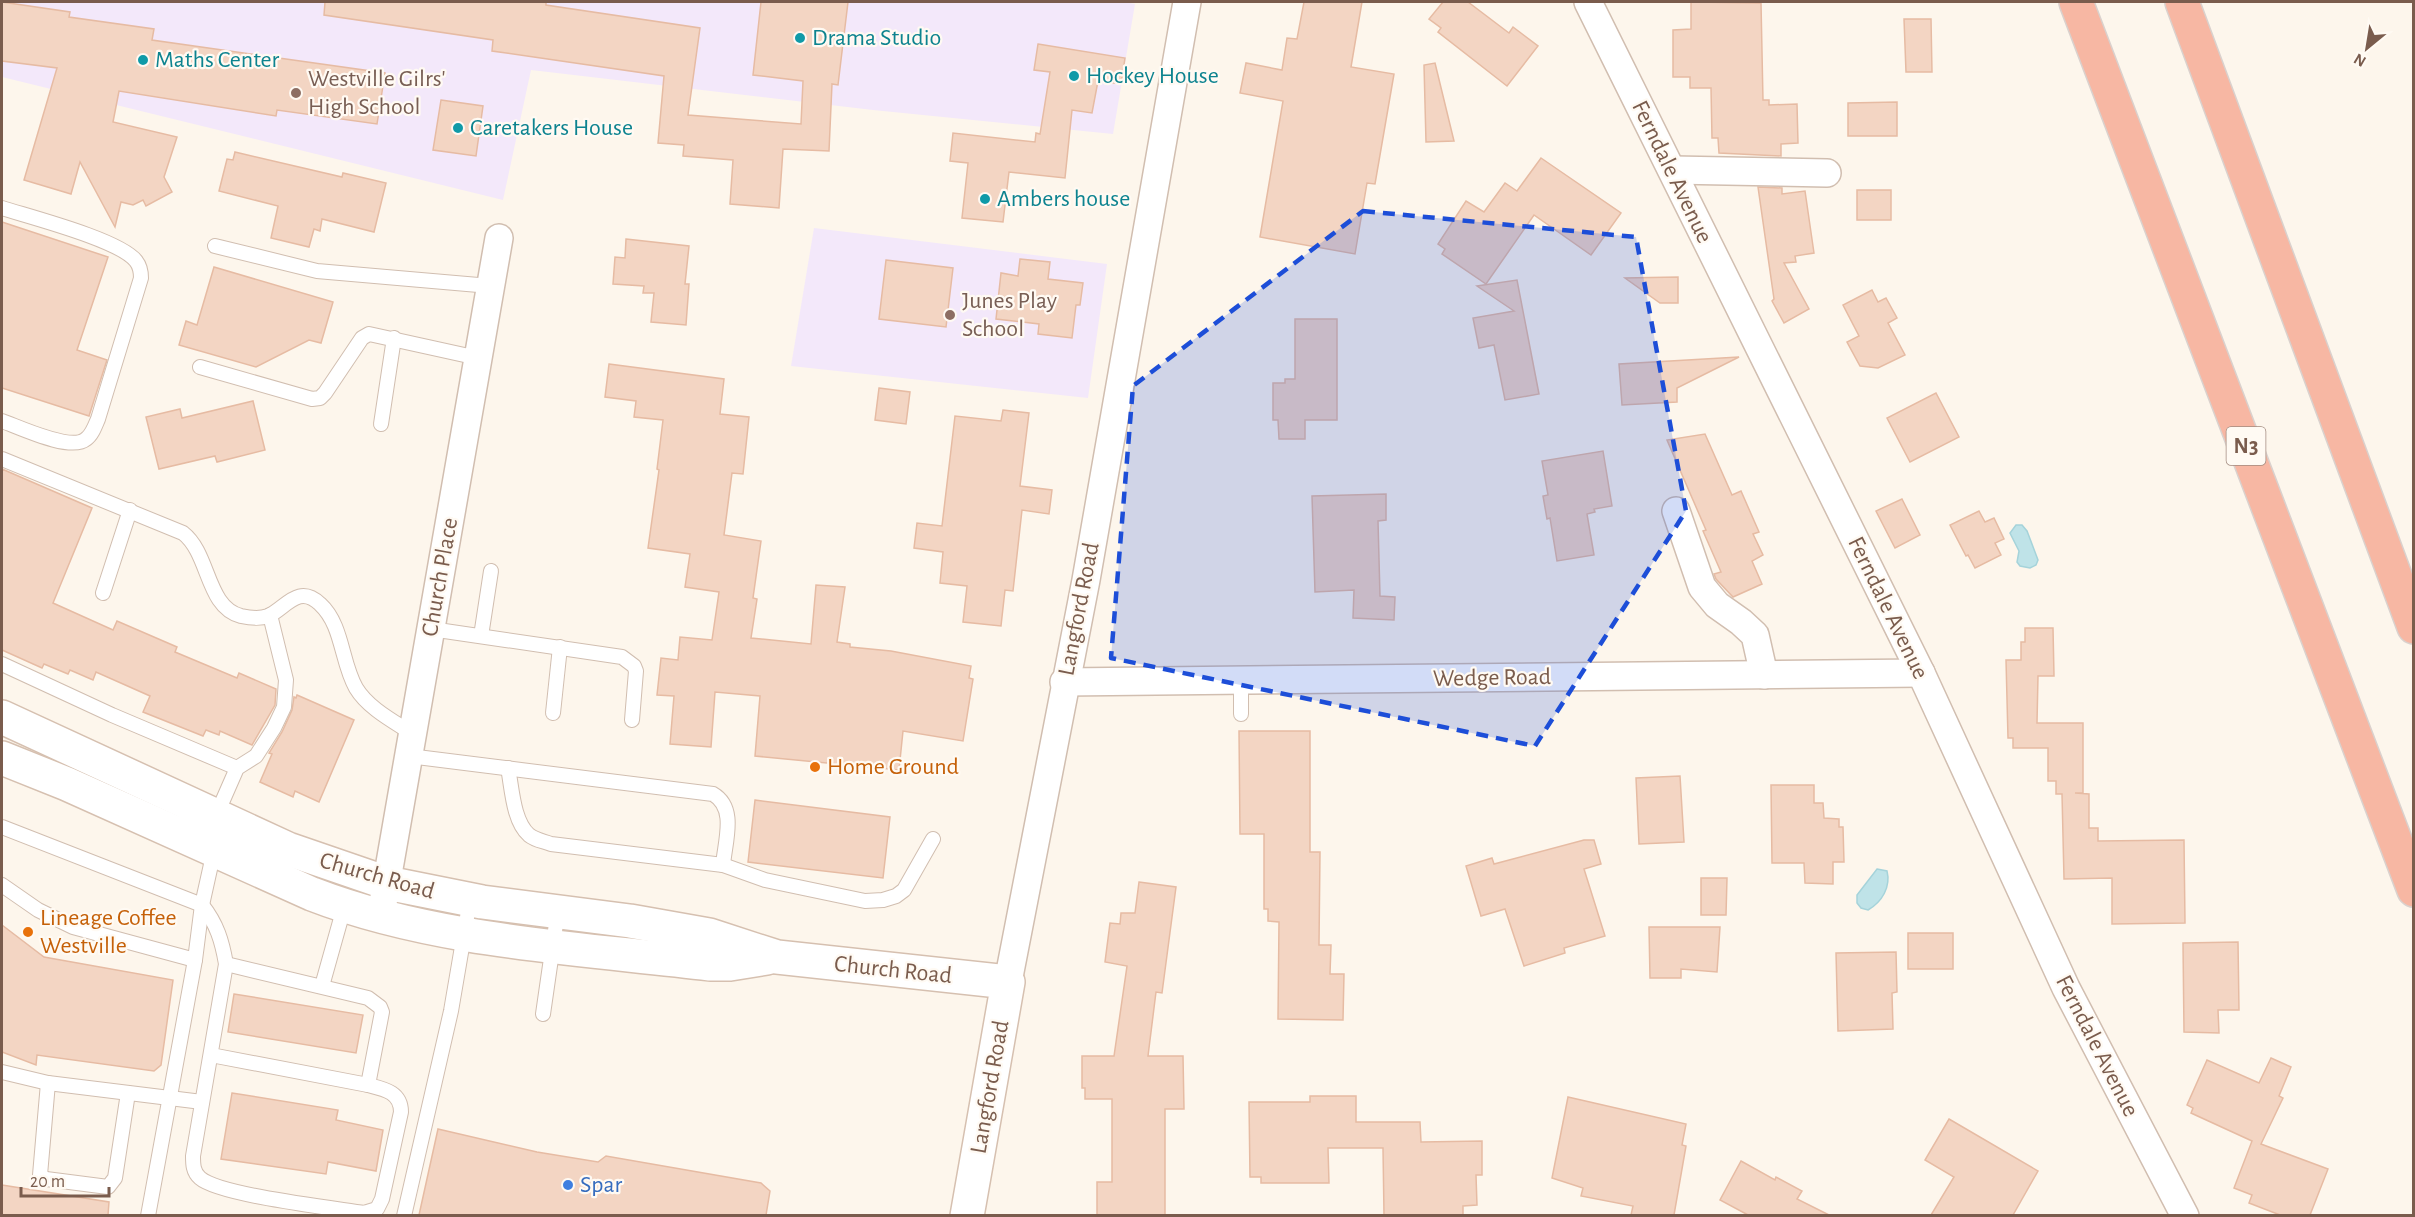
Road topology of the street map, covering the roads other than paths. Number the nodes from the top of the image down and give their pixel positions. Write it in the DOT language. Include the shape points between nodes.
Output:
graph roads {
  1 [pos="1187,2"];
  2 [pos="1588,2"];
  3 [pos="2076,2"];
  4 [pos="2182,2"];
  5 [pos="1673,170"];
  6 [pos="1827,173"];
  7 [pos="2,208"];
  8 [pos="499,238"];
  9 [pos="215,246"];
  10 [pos="490,286"];
  11 [pos="394,338"];
  12 [pos="478,357"];
  13 [pos="200,367"];
  14 [pos="2,421"];
  15 [pos="381,424"];
  16 [pos="2,459"];
  17 [pos="130,510"];
  18 [pos="1676,511"];
  19 [pos="491,571"];
  20 [pos="103,593"];
  21 [pos="270,615"];
  22 [pos="2414,627"];
  23 [pos="431,629"];
  24 [pos="481,636"];
  25 [pos="560,647"];
  26 [pos="2,664"];
  27 [pos="1921,673"];
  28 [pos="1764,675"];
  29 [pos="1241,681"];
  30 [pos="1064,682"];
  31 [pos="553,713"];
  32 [pos="1241,714"];
  33 [pos="2,717"];
  34 [pos="632,720"];
  35 [pos="411,745"];
  36 [pos="2,758"];
  37 [pos="237,768"];
  38 [pos="508,768"];
  39 [pos="216,816"];
  40 [pos="2,827"];
  41 [pos="933,839"];
  42 [pos="214,851"];
  43 [pos="723,864"];
  44 [pos="387,883"];
  45 [pos="2,885"];
  46 [pos="348,890"];
  47 [pos="2414,890"];
  48 [pos="470,900"];
  49 [pos="202,905"];
  50 [pos="558,910"];
  51 [pos="380,916"];
  52 [pos="464,933"];
  53 [pos="552,945"];
  54 [pos="777,957"];
  55 [pos="195,960"];
  56 [pos="226,964"];
  57 [pos="1008,982"];
  58 [pos="322,986"];
  59 [pos="543,1014"];
  60 [pos="211,1055"];
  61 [pos="2,1072"];
  62 [pos="48,1083"];
  63 [pos="368,1085"];
  64 [pos="128,1093"];
  65 [pos="171,1097"];
  66 [pos="202,1102"];
  67 [pos="148,1215"];
  68 [pos="404,1215"];
  69 [pos="967,1215"];
  70 [pos="2185,1215"];
  1 -- 30 [label="street, Langford Road" via="1086,580"];
  2 -- 5 [label="street, Ferndale Avenue"];
  3 -- 47 [label="highway, N3"];
  4 -- 22 [label="highway"];
  5 -- 6 [label="street"];
  5 -- 27 [label="street, Ferndale Avenue"];
  7 -- 14 [label="lane" via="111,243 138,262 141,278 99,419 86,439 67,443"];
  8 -- 10 [label="street, Church Place"];
  9 -- 10 [label="lane" via="317,271"];
  10 -- 12 [label="street, Church Place"];
  11 -- 12 [label="lane"];
  11 -- 13 [label="lane" via="369,334 362,338 320,398"];
  11 -- 15 [label="lane"];
  12 -- 23 [label="street, Church Place"];
  16 -- 17 [label="lane"];
  17 -- 20 [label="lane"];
  17 -- 21 [label="lane" via="192,540 221,604 230,612 249,618"];
  18 -- 28 [label="street" via="1702,587 1717,606 1755,635"];
  19 -- 24 [label="lane"];
  21 -- 35 [label="lane" via="299,597 318,602 331,619 357,690"];
  21 -- 37 [label="lane" via="286,680 284,707 256,756"];
  23 -- 24 [label="lane"];
  23 -- 35 [label="street, Church Place"];
  24 -- 25 [label="lane"];
  25 -- 31 [label="lane"];
  25 -- 34 [label="lane" via="615,655 634,666 637,681"];
  26 -- 37 [label="lane"];
  27 -- 28 [label="street, Wedge Road"];
  27 -- 70 [label="street, Ferndale Avenue" via="2066,988"];
  28 -- 29 [label="street, Wedge Road"];
  29 -- 30 [label="street, Wedge Road"];
  29 -- 32 [label="lane"];
  30 -- 57 [label="street, Langford Road"];
  33 -- 39 [label="street, Church Road"];
  35 -- 38 [label="lane"];
  35 -- 44 [label="street, Church Place"];
  36 -- 42 [label="street, Church Road"];
  37 -- 39 [label="lane"];
  38 -- 43 [label="lane" via="518,816 524,829 536,839"];
  38 -- 43 [label="lane" via="713,794 721,798 728,815"];
  39 -- 46 [label="street, Church Road" via="288,849"];
  40 -- 49 [label="lane"];
  41 -- 43 [label="lane" via="904,890 883,900 865,901 775,882"];
  42 -- 46 [label="street, Church Road"];
  42 -- 49 [label="lane"];
  44 -- 46 [label="street, Church Road"];
  44 -- 48 [label="street, Church Road"];
  44 -- 51 [label="street, Church Place"];
  45 -- 55 [label="lane" via="73,927"];
  46 -- 51 [label="street, Church Road"];
  46 -- 58 [label="lane"];
  48 -- 50 [label="street, Church Road"];
  48 -- 52 [label="lane"];
  49 -- 55 [label="lane"];
  49 -- 56 [label="lane" via="218,928"];
  50 -- 53 [label="lane"];
  50 -- 54 [label="street, Church Road" via="709,935"];
  51 -- 52 [label="street, Church Road"];
  52 -- 53 [label="street, Church Road"];
  52 -- 68 [label="lane" via="451,1011"];
  53 -- 54 [label="street, Church Road" via="710,964"];
  53 -- 59 [label="lane"];
  54 -- 57 [label="street, Church Road"];
  55 -- 65 [label="lane"];
  56 -- 58 [label="lane"];
  56 -- 60 [label="lane"];
  57 -- 69 [label="street, Langford Road"];
  58 -- 63 [label="lane" via="368,998 380,1007"];
  60 -- 63 [label="lane"];
  60 -- 66 [label="lane"];
  61 -- 62 [label="lane"];
  62 -- 64 [label="lane"];
  62 -- 64 [label="lane" via="40,1174 46,1179 98,1187 108,1187 115,1178"];
  63 -- 66 [label="lane" via="391,1092 401,1104 380,1205 364,1213 228,1190 205,1181 194,1169 193,1156"];
  64 -- 65 [label="lane"];
  65 -- 66 [label="lane"];
  65 -- 67 [label="lane"];
}
